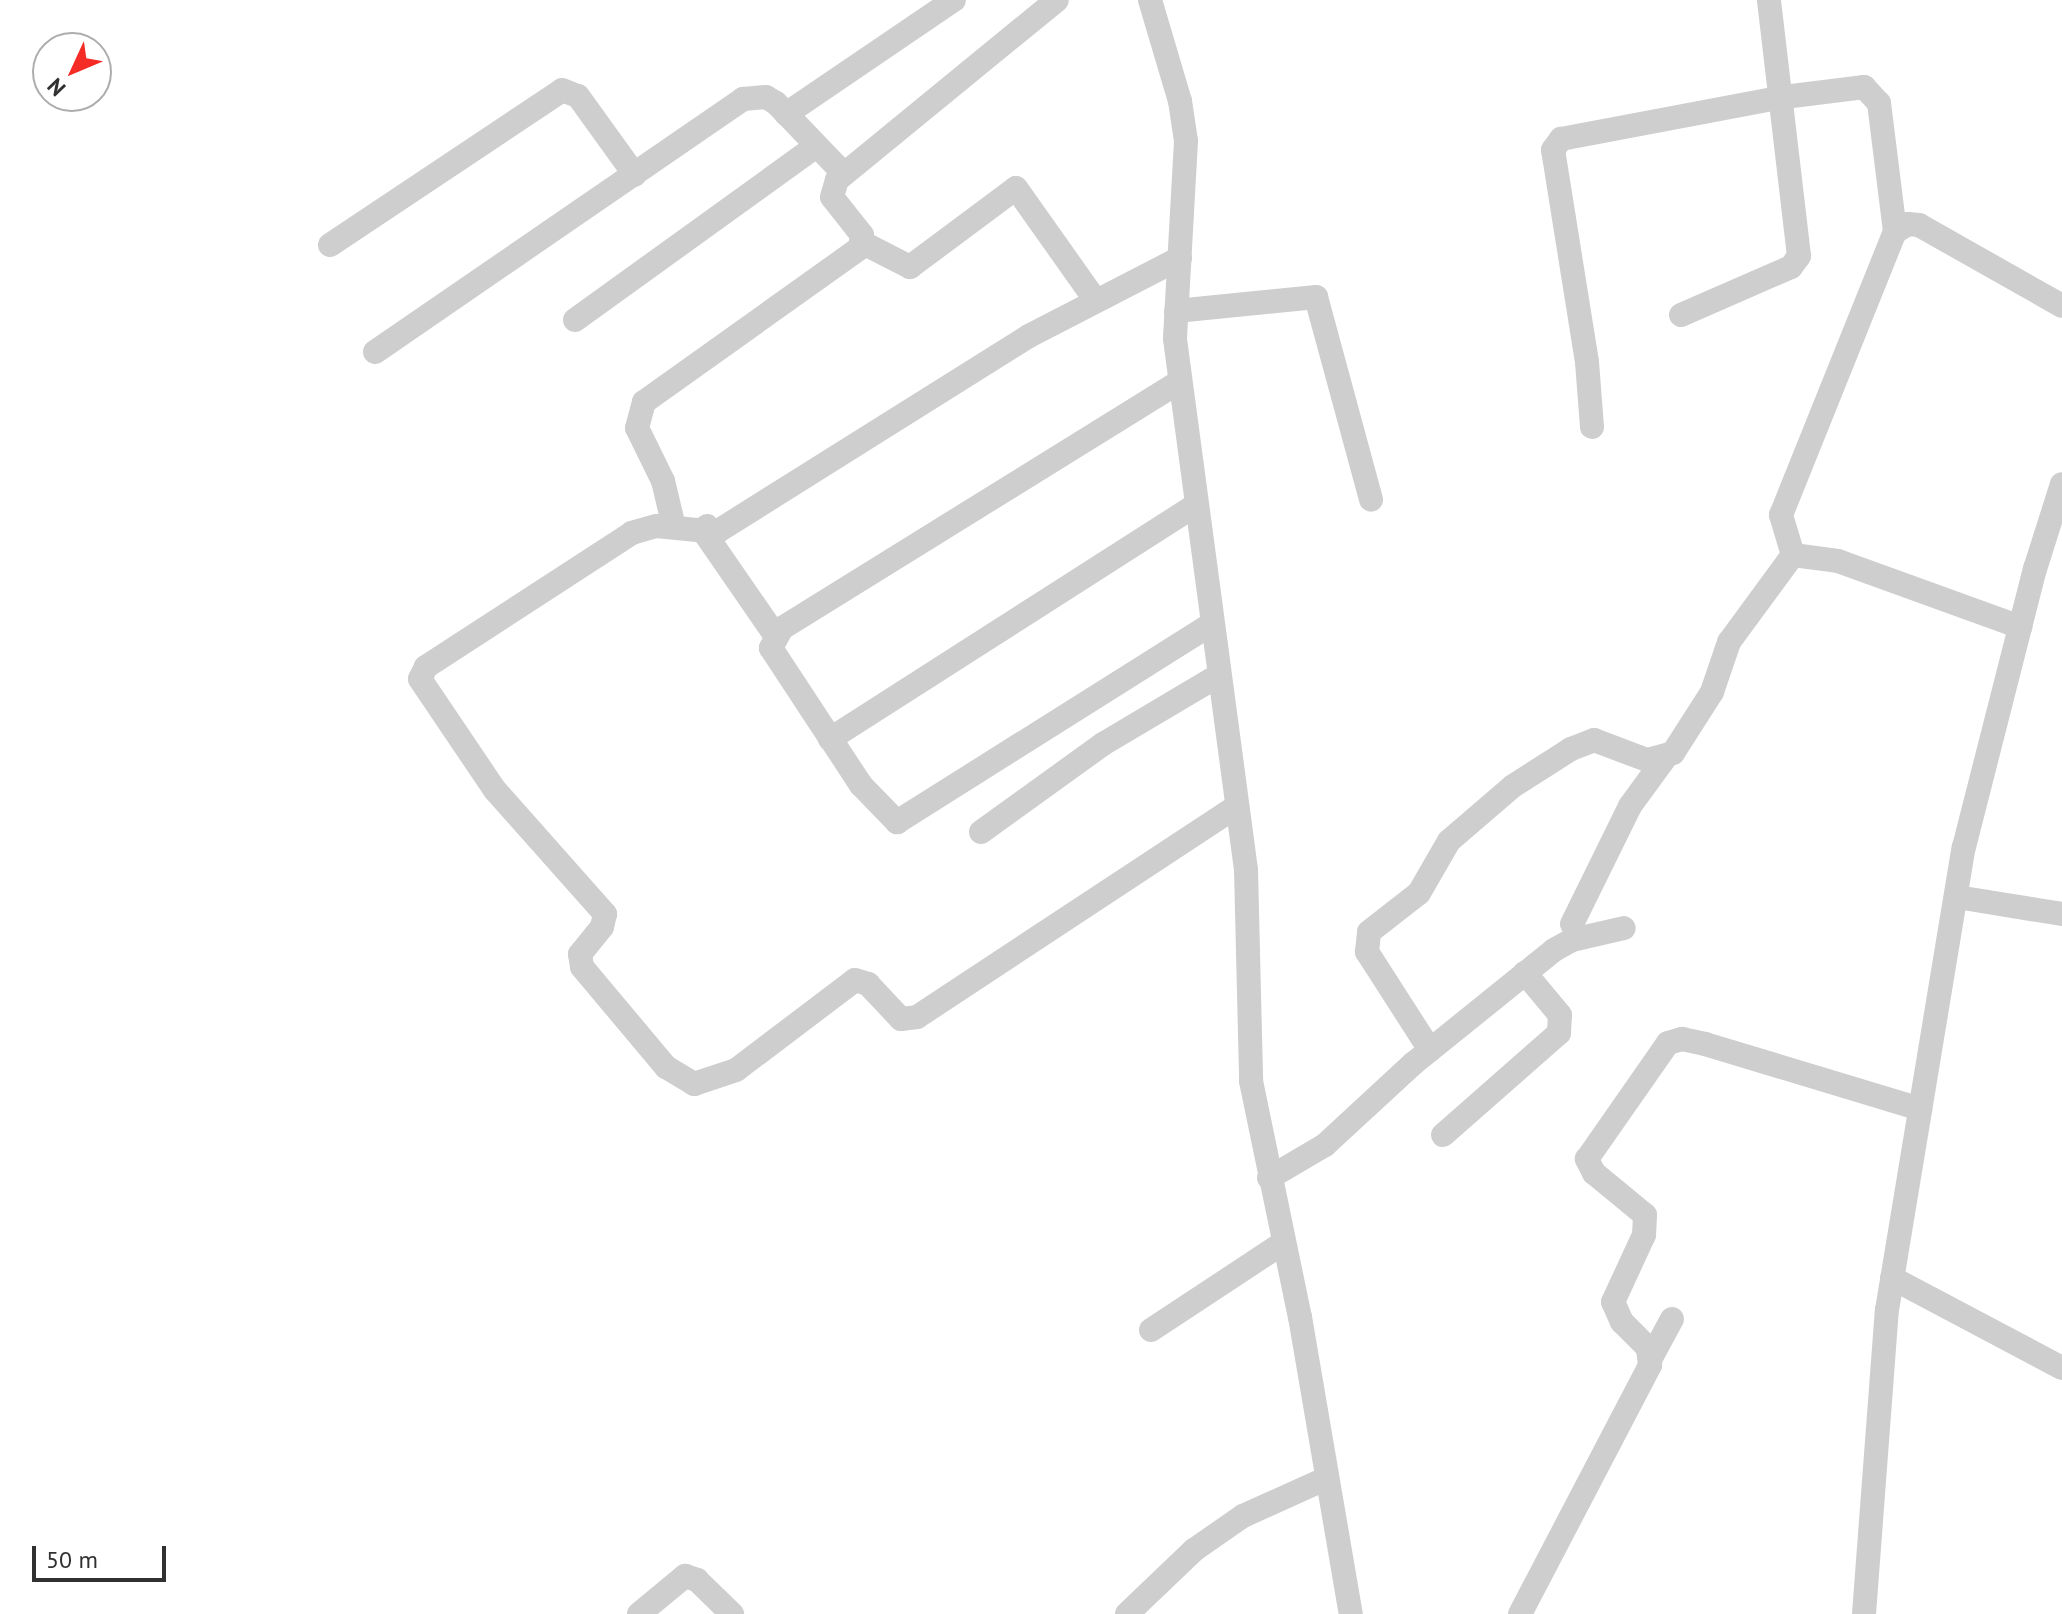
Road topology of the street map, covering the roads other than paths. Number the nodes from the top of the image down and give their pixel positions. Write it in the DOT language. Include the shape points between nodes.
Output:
graph roads {
  1 [pos="954,0"];
  2 [pos="1057,0"];
  3 [pos="1150,0"];
  4 [pos="1769,0"];
  5 [pos="1784,97"];
  6 [pos="786,114"];
  7 [pos="816,146"];
  8 [pos="844,174"];
  9 [pos="635,175"];
  10 [pos="1895,232"];
  11 [pos="863,243"];
  12 [pos="330,245"];
  13 [pos="1180,258"];
  14 [pos="1096,301"];
  15 [pos="2062,306"];
  16 [pos="1176,311"];
  17 [pos="1681,315"];
  18 [pos="575,320"];
  19 [pos="375,352"];
  20 [pos="1179,382"];
  21 [pos="1592,427"];
  22 [pos="2062,484"];
  23 [pos="1371,500"];
  24 [pos="1195,506"];
  25 [pos="674,527"];
  26 [pos="707,530"];
  27 [pos="1793,555"];
  28 [pos="1211,624"];
  29 [pos="2020,627"];
  30 [pos="775,635"];
  31 [pos="1219,675"];
  32 [pos="830,739"];
  33 [pos="1665,758"];
  34 [pos="1237,806"];
  35 [pos="981,832"];
  36 [pos="1957,897"];
  37 [pos="2062,914"];
  38 [pos="1572,924"];
  39 [pos="1624,928"];
  40 [pos="1525,973"];
  41 [pos="1430,1050"];
  42 [pos="1920,1109"];
  43 [pos="1443,1135"];
  44 [pos="1269,1178"];
  45 [pos="1283,1243"];
  46 [pos="1892,1278"];
  47 [pos="1672,1319"];
  48 [pos="1151,1330"];
  49 [pos="1652,1356"];
  50 [pos="2062,1368"];
  51 [pos="1327,1478"];
  52 [pos="639,1614"];
  53 [pos="732,1614"];
  54 [pos="1127,1614"];
  55 [pos="1351,1614"];
  56 [pos="1520,1614"];
  57 [pos="1864,1614"];
  1 -- 6 [label="street"];
  2 -- 8 [label="street"];
  3 -- 13 [label="street" via="1180,101 1186,141"];
  4 -- 5 [label="street"];
  5 -- 10 [label="street" via="1864,87 1876,95"];
  5 -- 17 [label="street" via="1797,262"];
  5 -- 21 [label="street" via="1569,135 1557,143 1554,163 1587,362"];
  6 -- 7 [label="street"];
  6 -- 9 [label="street" via="766,97 743,99"];
  7 -- 8 [label="street"];
  7 -- 18 [label="street"];
  8 -- 11 [label="street" via="832,197"];
  9 -- 12 [label="street" via="578,96 562,90"];
  9 -- 19 [label="street"];
  10 -- 15 [label="street" via="1908,224 1919,225"];
  10 -- 27 [label="street" via="1781,515"];
  11 -- 14 [label="street" via="910,267 1016,188"];
  11 -- 25 [label="street" via="639,411 637,428 663,481"];
  13 -- 14 [label="street"];
  13 -- 16 [label="street"];
  14 -- 26 [label="street"];
  16 -- 20 [label="street"];
  16 -- 23 [label="street" via="1316,297"];
  20 -- 24 [label="street"];
  20 -- 30 [label="street"];
  22 -- 29 [label="street"];
  24 -- 28 [label="street"];
  24 -- 32 [label="street"];
  25 -- 26 [label="street"];
  25 -- 34 [label="street" via="632,533 426,667 420,679 495,790 605,914 602,927 580,954 582,967 684,1083 709,1082 736,1070 855,980 868,984 901,1019 917,1017"];
  26 -- 30 [label="street"];
  27 -- 29 [label="street" via="1838,561"];
  27 -- 33 [label="street" via="1729,642 1712,692 1682,745"];
  28 -- 31 [label="street"];
  28 -- 32 [label="street" via="897,822 878,806"];
  29 -- 36 [label="street" via="1964,847"];
  30 -- 32 [label="street" via="773,655"];
  31 -- 34 [label="street"];
  31 -- 35 [label="street" via="1103,744"];
  33 -- 38 [label="street" via="1630,806"];
  33 -- 41 [label="street" via="1647,760 1594,740 1571,749 1513,786 1449,841 1419,893 1369,932 1367,952"];
  34 -- 44 [label="street" via="1246,870 1251,1081"];
  36 -- 37 [label="street"];
  36 -- 42 [label="street"];
  39 -- 40 [label="street" via="1572,940"];
  40 -- 41 [label="street"];
  40 -- 43 [label="street" via="1560,1015 1559,1033"];
  41 -- 44 [label="street" via="1325,1145"];
  42 -- 46 [label="street"];
  42 -- 49 [label="street" via="1705,1044 1682,1039 1668,1043 1587,1159 1594,1173 1645,1215 1644,1235 1613,1302 1622,1322"];
  44 -- 45 [label="street"];
  45 -- 48 [label="street"];
  45 -- 51 [label="street"];
  46 -- 50 [label="street"];
  46 -- 57 [label="street"];
  47 -- 49 [label="street"];
  49 -- 56 [label="street" via="1595,1477"];
  51 -- 54 [label="street" via="1243,1516 1194,1550"];
  51 -- 55 [label="street"];
  52 -- 53 [label="street" via="685,1576 697,1580"];
}
